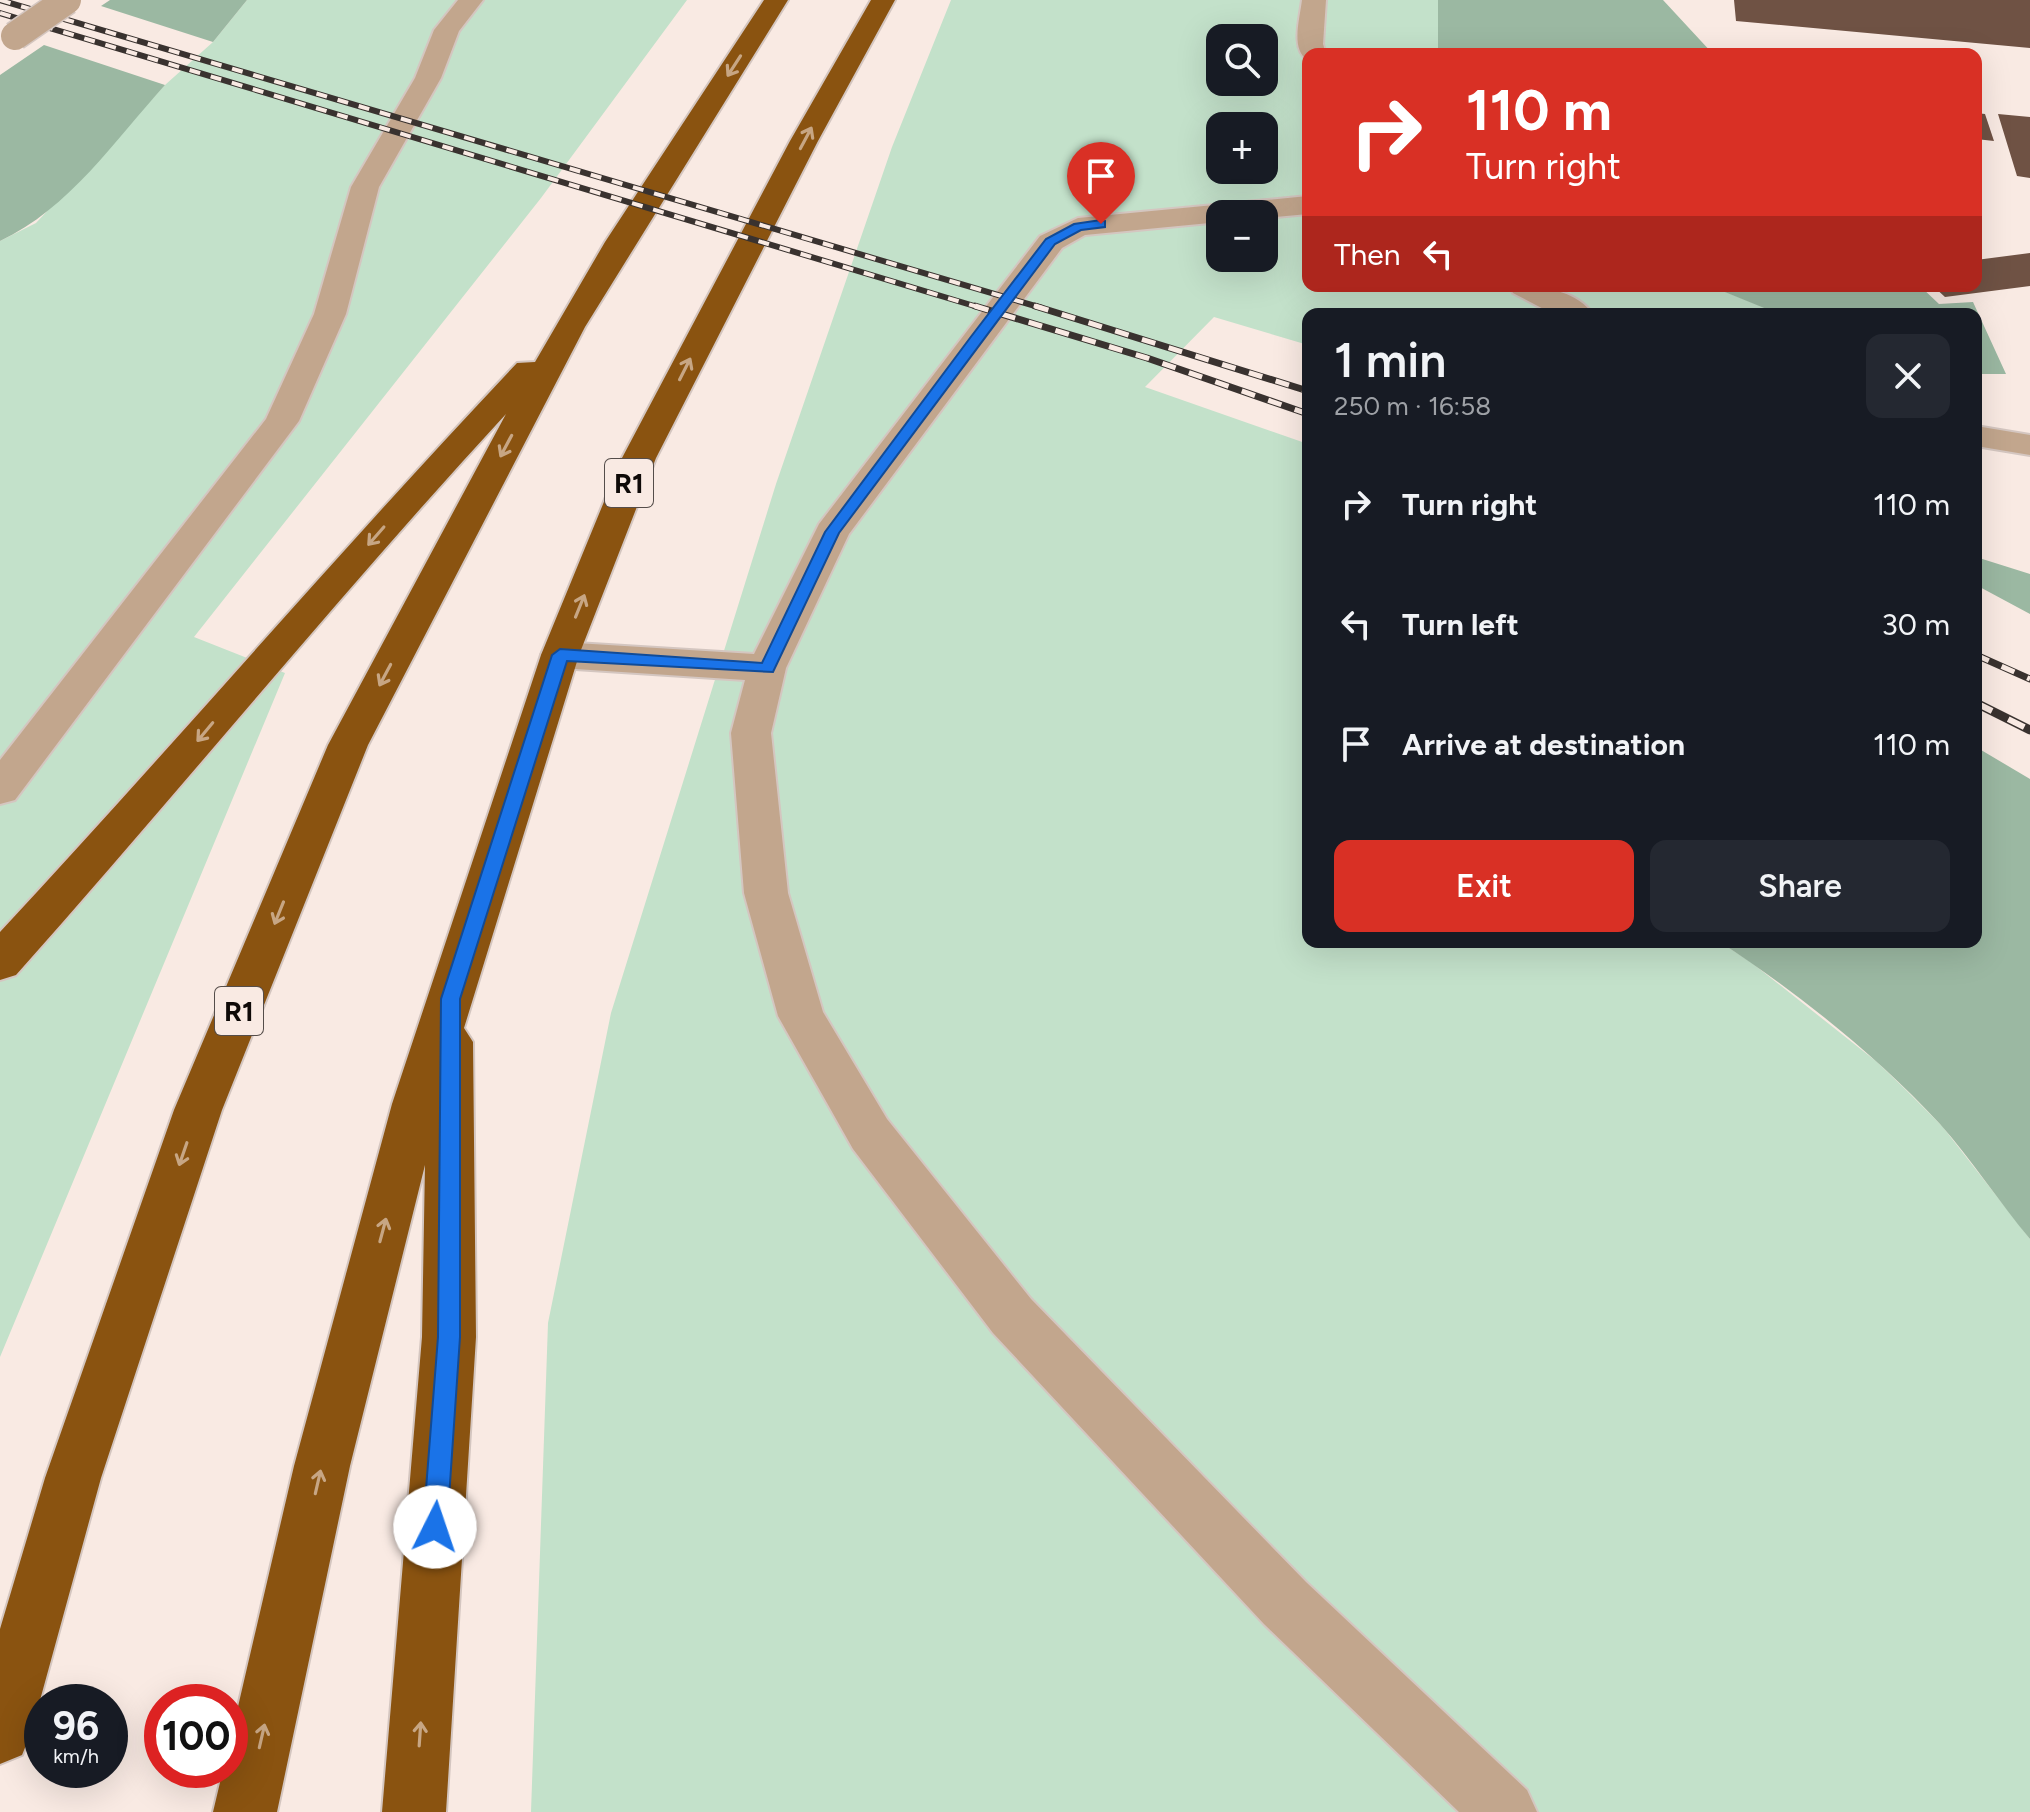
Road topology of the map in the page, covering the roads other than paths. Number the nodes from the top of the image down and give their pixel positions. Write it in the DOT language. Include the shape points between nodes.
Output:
graph roads {
  1 [pos="67,0"];
  2 [pos="471,0"];
  3 [pos="776,0"];
  4 [pos="883,0"];
  5 [pos="1314,0"];
  6 [pos="8,41"];
  7 [pos="1311,48"];
  8 [pos="1302,206"];
  9 [pos="1535,292"];
  10 [pos="1566,308"];
  11 [pos="569,327"];
  12 [pos="1982,437"];
  13 [pos="2030,445"];
  14 [pos="560,655"];
  15 [pos="767,668"];
  16 [pos="0,789"];
  17 [pos="0,962"];
  18 [pos="451,999"];
  19 [pos="0,1733"];
  20 [pos="245,1812"];
  21 [pos="414,1812"];
  22 [pos="1505,1812"];
  1 -- 6 [label="street, bridge"];
  2 -- 16 [label="street" via="447,30 428,78 365,187 330,314 282,421"];
  3 -- 11 [label="highway, R1, one-way"];
  14 -- 4 [label="highway, R1, one-way" via="639,458"];
  5 -- 7 [label="street"];
  8 -- 15 [label="street" via="1078,227 1051,242 832,532"];
  9 -- 10 [label="street"];
  11 -- 17 [label="highway, one-way" via="428,478"];
  11 -- 19 [label="highway, R1, one-way" via="348,745 198,1110 73,1478"];
  12 -- 13 [label="street"];
  14 -- 15 [label="street"];
  14 -- 18 [label="highway, R1"];
  15 -- 22 [label="street" via="751,733 766,893 801,1016 870,1134 1012,1316 1285,1603"];
  20 -- 18 [label="highway, R1, one-way" via="322,1466 416,1104"];
  21 -- 18 [label="highway, one-way" via="449,1337"];
}
